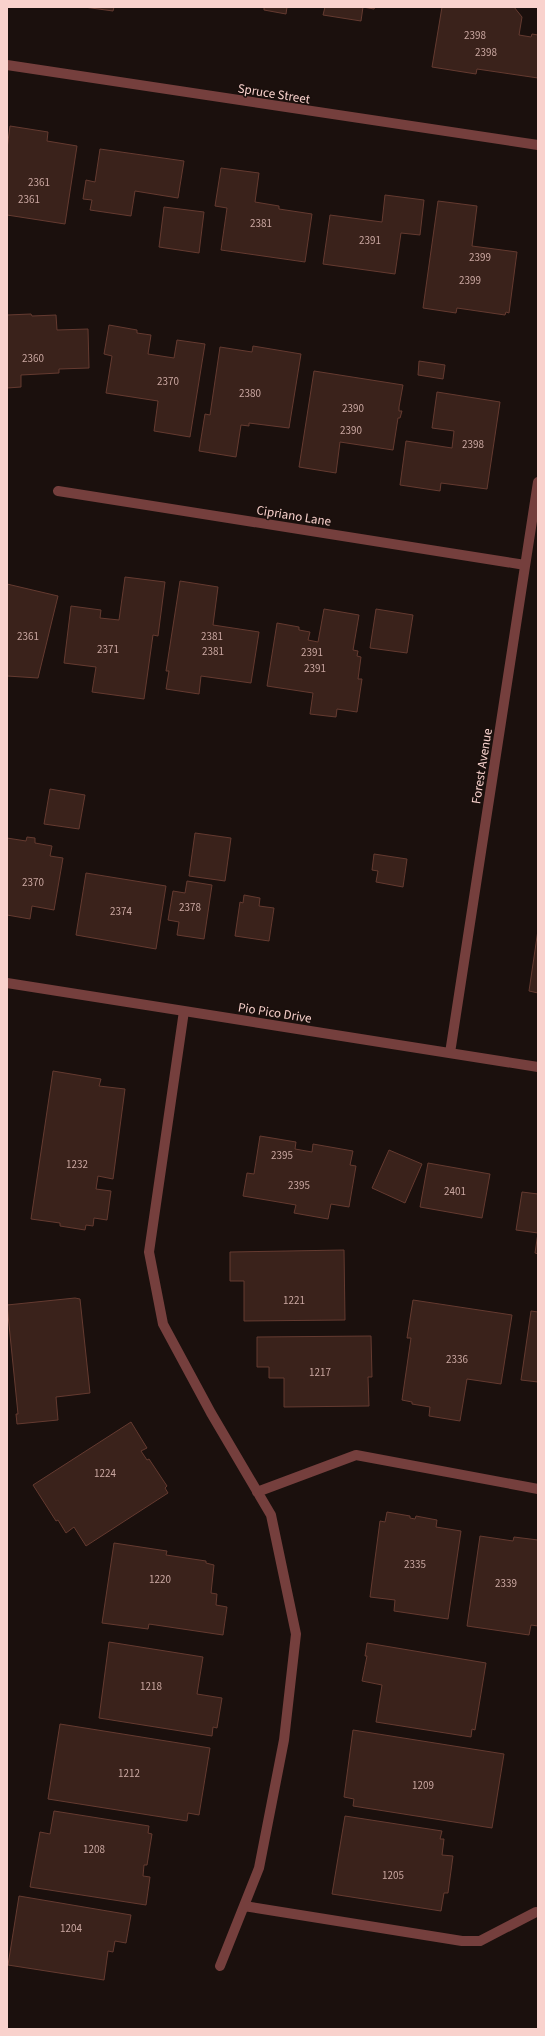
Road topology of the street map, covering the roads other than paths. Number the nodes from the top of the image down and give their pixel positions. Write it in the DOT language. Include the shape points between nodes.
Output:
graph roads {
  1 [pos="7,66"];
  2 [pos="538,145"];
  3 [pos="538,482"];
  4 [pos="58,491"];
  5 [pos="525,565"];
  6 [pos="7,983"];
  7 [pos="184,1011"];
  8 [pos="450,1053"];
  9 [pos="538,1067"];
  10 [pos="538,1489"];
  11 [pos="257,1492"];
  12 [pos="244,1906"];
  13 [pos="536,1912"];
  14 [pos="220,1966"];
  1 -- 2 [label="street, Spruce Street"];
  3 -- 5 [label="street, Forest Avenue"];
  4 -- 5 [label="street, Cipriano Lane"];
  5 -- 8 [label="street, Forest Avenue"];
  6 -- 7 [label="street, Pio Pico Drive"];
  7 -- 8 [label="street, Pio Pico Drive"];
  7 -- 11 [label="street" via="149,1252 163,1324"];
  8 -- 9 [label="street, Pio Pico Drive"];
  10 -- 11 [label="street" via="356,1455"];
  11 -- 12 [label="street" via="271,1515 296,1634 284,1740 259,1868"];
  12 -- 13 [label="street" via="462,1941 480,1941"];
  12 -- 14 [label="street"];
}
